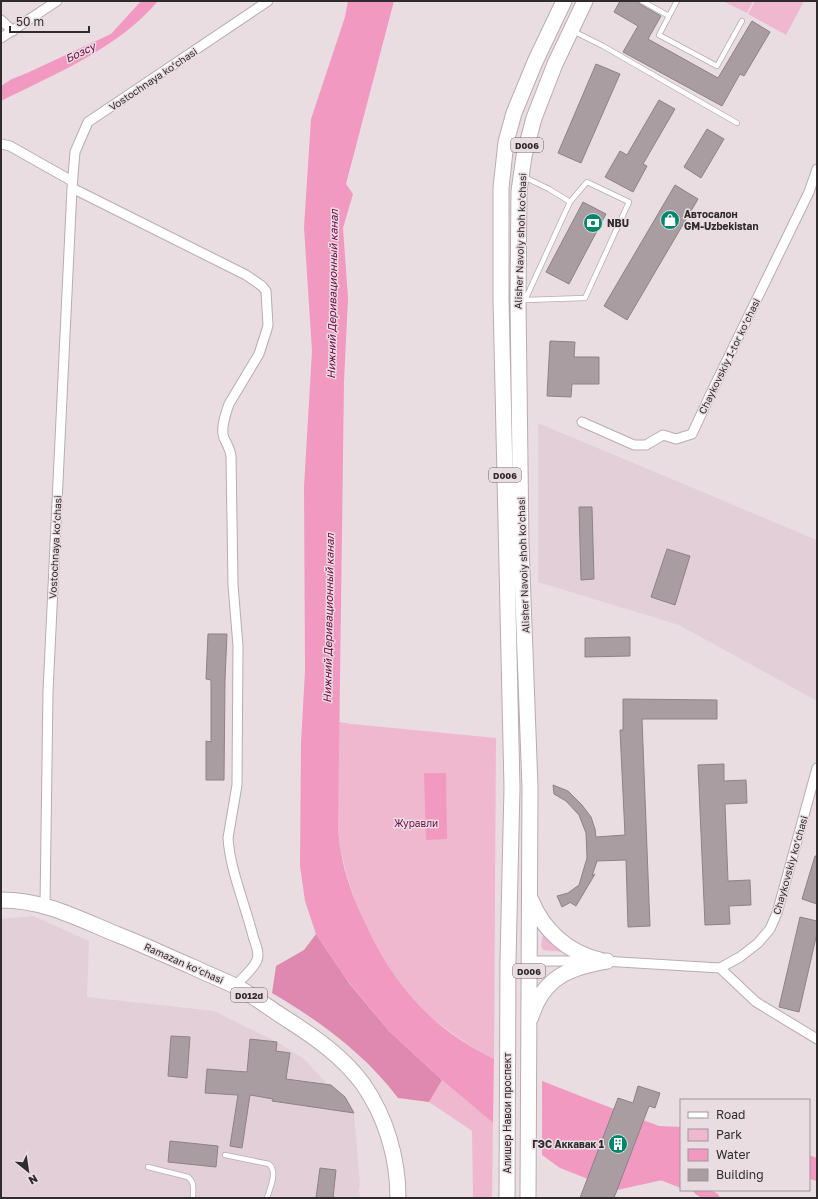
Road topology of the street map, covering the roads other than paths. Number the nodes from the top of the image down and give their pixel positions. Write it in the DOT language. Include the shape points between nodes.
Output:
graph roads {
  1 [pos="57,1"];
  2 [pos="268,1"];
  3 [pos="564,1"];
  4 [pos="585,1"];
  5 [pos="642,1"];
  6 [pos="677,1"];
  7 [pos="669,16"];
  8 [pos="1,20"];
  9 [pos="742,21"];
  10 [pos="572,30"];
  11 [pos="13,31"];
  12 [pos="1,38"];
  13 [pos="736,123"];
  14 [pos="1,144"];
  15 [pos="817,169"];
  16 [pos="520,176"];
  17 [pos="72,185"];
  18 [pos="570,202"];
  19 [pos="521,300"];
  20 [pos="582,422"];
  21 [pos="817,768"];
  22 [pos="529,895"];
  23 [pos="1,900"];
  24 [pos="45,905"];
  25 [pos="508,960"];
  26 [pos="529,960"];
  27 [pos="607,961"];
  28 [pos="720,968"];
  29 [pos="235,986"];
  30 [pos="528,1030"];
  31 [pos="817,1039"];
  32 [pos="508,1046"];
  33 [pos="224,1155"];
  34 [pos="148,1167"];
  35 [pos="193,1198"];
  36 [pos="267,1198"];
  37 [pos="398,1198"];
  38 [pos="507,1198"];
  39 [pos="528,1198"];
  1 -- 11 [label="street"];
  2 -- 17 [label="street, Vostochnaya ko‘chasi" via="88,122 75,152"];
  3 -- 25 [label="main road, Alisher Navoiy shoh koʻchasi / D006" via="514,113 506,142 501,188 501,299 512,788"];
  4 -- 10 [label="main road, Alisher Navoiy shoh koʻchasi / D006"];
  5 -- 7 [label="lane"];
  6 -- 7 [label="lane"];
  7 -- 9 [label="lane" via="659,35 717,66"];
  8 -- 11 [label="street"];
  10 -- 13 [label="lane"];
  10 -- 16 [label="main road, Alisher Navoiy shoh koʻchasi / D006" via="534,118"];
  11 -- 12 [label="street"];
  14 -- 17 [label="street" via="10,146"];
  15 -- 20 [label="street, Chaykovskiy 1-tor ko‘chasi" via="809,192 692,434 676,439 663,435 646,445 634,445"];
  16 -- 18 [label="lane"];
  16 -- 19 [label="main road, Alisher Navoiy shoh koʻchasi / D006" via="518,207"];
  17 -- 24 [label="street, Vostochnaya ko‘chasi" via="48,692"];
  17 -- 29 [label="street" via="246,275 258,282 266,291 267,329 259,354 226,412 223,429 231,456 233,585 238,646 237,785 228,844 258,954 255,964"];
  18 -- 19 [label="lane"];
  18 -- 19 [label="lane" via="587,182 628,202 585,298"];
  19 -- 22 [label="main road, Alisher Navoiy shoh koʻchasi / D006" via="521,545 530,786"];
  21 -- 28 [label="street, Chaykovskiy ko‘chasi" via="777,913 770,929 740,957"];
  22 -- 26 [label="main road, Alisher Navoiy shoh koʻchasi / D006"];
  22 -- 27 [label="main road" via="545,925 569,948 583,955"];
  23 -- 24 [label="main road, Ramazan ko‘chasi / D012d"];
  24 -- 29 [label="main road, Ramazan ko‘chasi / D012d"];
  25 -- 26 [label="main road"];
  25 -- 32 [label="main road, Alisher Navoiy shoh koʻchasi / D006"];
  26 -- 27 [label="street"];
  26 -- 30 [label="main road, Alisher Navoiy shoh koʻchasi / D006"];
  27 -- 28 [label="street"];
  27 -- 30 [label="main road" via="572,969 550,983 534,1009"];
  28 -- 31 [label="street" via="756,1002"];
  29 -- 37 [label="main road, Ramazan ko‘chasi / D012d" via="326,1046 363,1084 375,1104 390,1143 397,1173"];
  30 -- 39 [label="main road, Alisher Navoiy shoh koʻchasi / D006"];
  32 -- 38 [label="main road, Алишер Навои проспект / D006"];
  33 -- 36 [label="lane" via="269,1164 272,1167 274,1173"];
  34 -- 35 [label="lane" via="188,1177 194,1187"];
}
